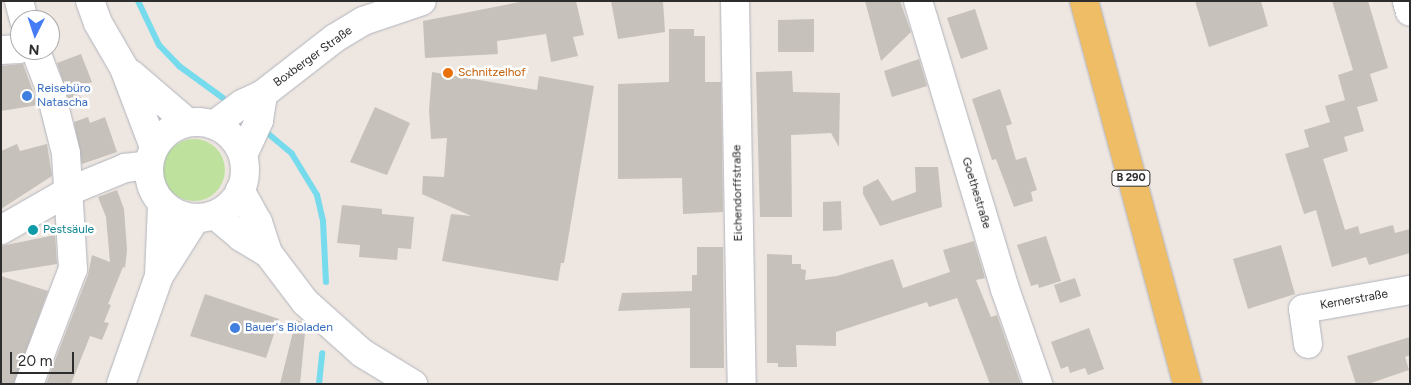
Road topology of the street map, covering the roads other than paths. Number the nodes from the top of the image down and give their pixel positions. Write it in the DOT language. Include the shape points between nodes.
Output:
graph roads {
  1 [pos="90,1"];
  2 [pos="422,1"];
  3 [pos="735,1"];
  4 [pos="918,1"];
  5 [pos="1084,1"];
  6 [pos="1407,1"];
  7 [pos="1410,12"];
  8 [pos="39,60"];
  9 [pos="124,68"];
  10 [pos="263,94"];
  11 [pos="200,124"];
  12 [pos="243,155"];
  13 [pos="151,156"];
  14 [pos="240,190"];
  15 [pos="69,191"];
  16 [pos="162,203"];
  17 [pos="205,216"];
  18 [pos="1,230"];
  19 [pos="268,253"];
  20 [pos="159,276"];
  21 [pos="1410,290"];
  22 [pos="1308,344"];
  23 [pos="29,384"];
  24 [pos="121,384"];
  25 [pos="413,384"];
  26 [pos="742,384"];
  27 [pos="1038,384"];
  28 [pos="1187,384"];
  1 -- 9 [label="street" via="98,24"];
  2 -- 10 [label="street, Boxberger Straße" via="363,21 335,38"];
  3 -- 26 [label="street, Eichendorffstraße"];
  4 -- 27 [label="street, Goethestraße"];
  5 -- 28 [label="main road, B 290"];
  6 -- 7 [label="street"];
  8 -- 15 [label="street" via="66,153"];
  9 -- 11 [label="street"];
  9 -- 13 [label="street"];
  10 -- 11 [label="street, Boxberger Straße"];
  10 -- 12 [label="street, Boxberger Straße" via="259,120"];
  11 -- 12 [label="street" via="236,142"];
  11 -- 13 [label="street" via="174,127"];
  12 -- 14 [label="street" via="244,179"];
  13 -- 15 [label="street"];
  13 -- 16 [label="street" via="154,192"];
  14 -- 17 [label="street" via="226,209"];
  14 -- 19 [label="street" via="258,222"];
  15 -- 18 [label="street"];
  15 -- 23 [label="street" via="73,269"];
  16 -- 17 [label="street" via="178,214"];
  16 -- 20 [label="street"];
  17 -- 19 [label="street"];
  17 -- 20 [label="street"];
  19 -- 25 [label="street" via="305,302 362,352"];
  20 -- 24 [label="street"];
  21 -- 22 [label="street, Kernerstraße" via="1303,309"];
}
